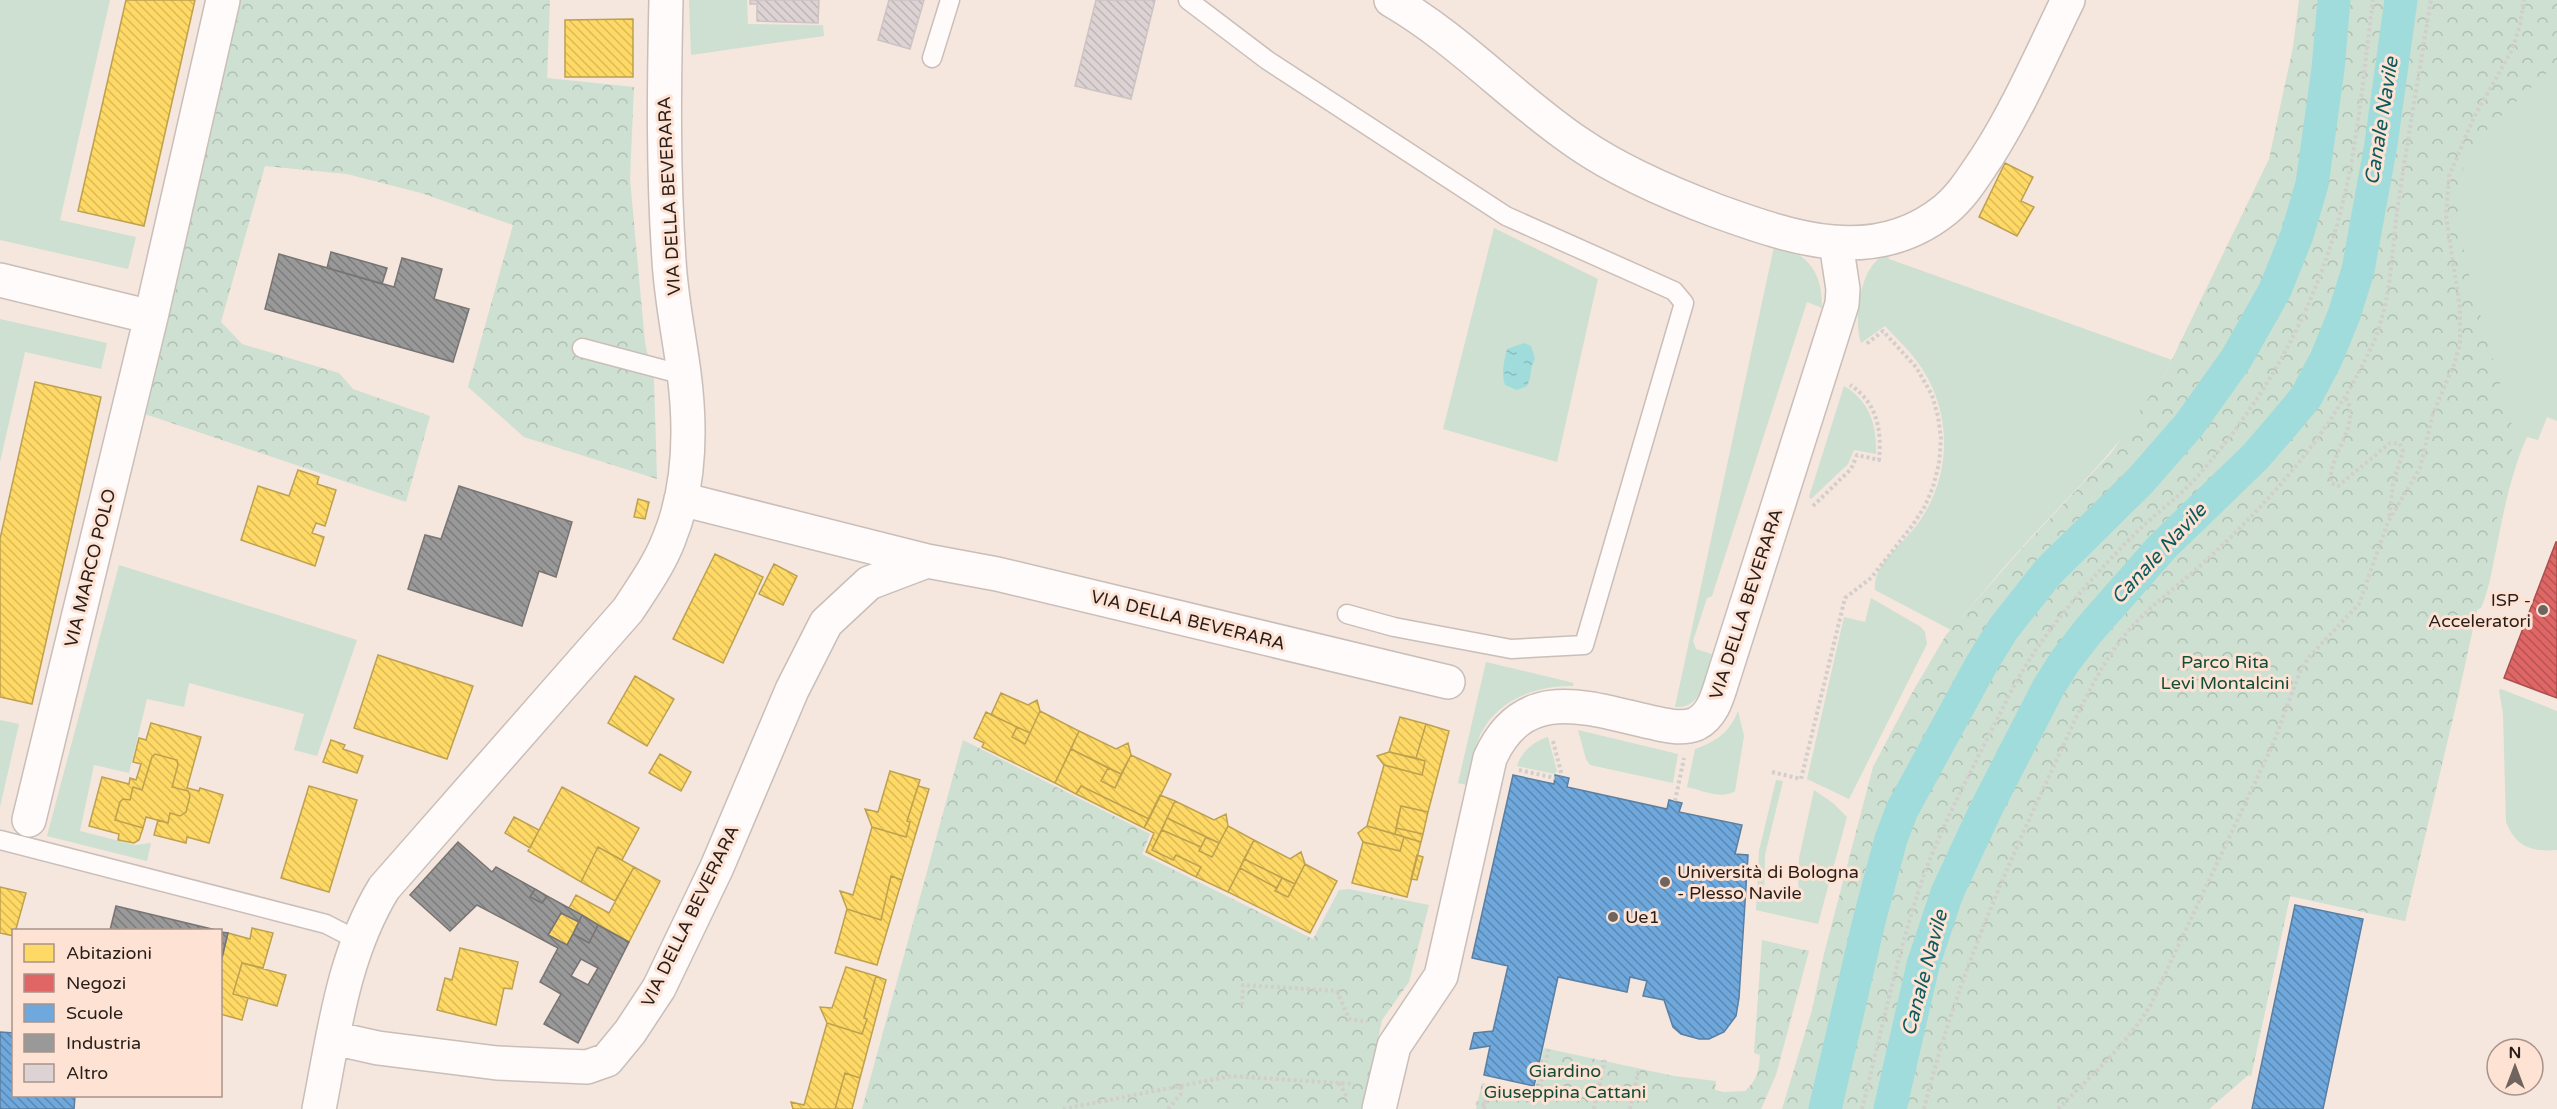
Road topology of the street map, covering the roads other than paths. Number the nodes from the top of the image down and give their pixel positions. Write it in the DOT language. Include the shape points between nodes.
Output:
graph roads {
  1 [pos="223,0"];
  2 [pos="666,0"];
  3 [pos="950,0"];
  4 [pos="1188,0"];
  5 [pos="1391,0"];
  6 [pos="2068,0"];
  7 [pos="932,58"];
  8 [pos="1836,243"];
  9 [pos="0,280"];
  10 [pos="151,317"];
  11 [pos="582,348"];
  12 [pos="684,375"];
  13 [pos="681,500"];
  14 [pos="927,561"];
  15 [pos="1347,614"];
  16 [pos="1448,682"];
  17 [pos="29,820"];
  18 [pos="0,840"];
  19 [pos="357,940"];
  20 [pos="333,1038"];
  21 [pos="319,1109"];
  22 [pos="1379,1109"];
  1 -- 10 [label="street, VIA MARCO POLO"];
  2 -- 12 [label="street, VIA DELLA BEVERARA" via="664,128 669,262"];
  3 -- 7 [label="lane"];
  4 -- 15 [label="lane" via="1267,60 1506,216 1674,291 1684,303 1584,645 1511,649"];
  5 -- 8 [label="street" via="1453,42 1545,118 1608,161 1685,199 1759,227"];
  6 -- 8 [label="street" via="2007,125 1967,188 1945,210 1920,226 1892,237"];
  8 -- 22 [label="street, VIA DELLA BEVERARA" via="1844,290 1842,304 1710,712 1694,724 1676,726 1585,707 1552,705 1506,730 1490,758 1441,976 1394,1046"];
  9 -- 10 [label="street"];
  10 -- 17 [label="street, VIA MARCO POLO"];
  11 -- 12 [label="lane"];
  12 -- 13 [label="street, VIA DELLA BEVERARA" via="687,434"];
  13 -- 14 [label="street, VIA DELLA BEVERARA"];
  13 -- 19 [label="street, VIA DELLA BEVERARA" via="670,538 628,610 384,888"];
  14 -- 16 [label="street, VIA DELLA BEVERARA" via="998,574"];
  14 -- 20 [label="street, VIA DELLA BEVERARA" via="869,583 826,623 792,690 717,867 659,988 607,1060 587,1067 496,1063 378,1048"];
  18 -- 19 [label="lane" via="326,924"];
  19 -- 20 [label="street, VIA DELLA BEVERARA"];
  20 -- 21 [label="street, VIA DELLA BEVERARA"];
}
